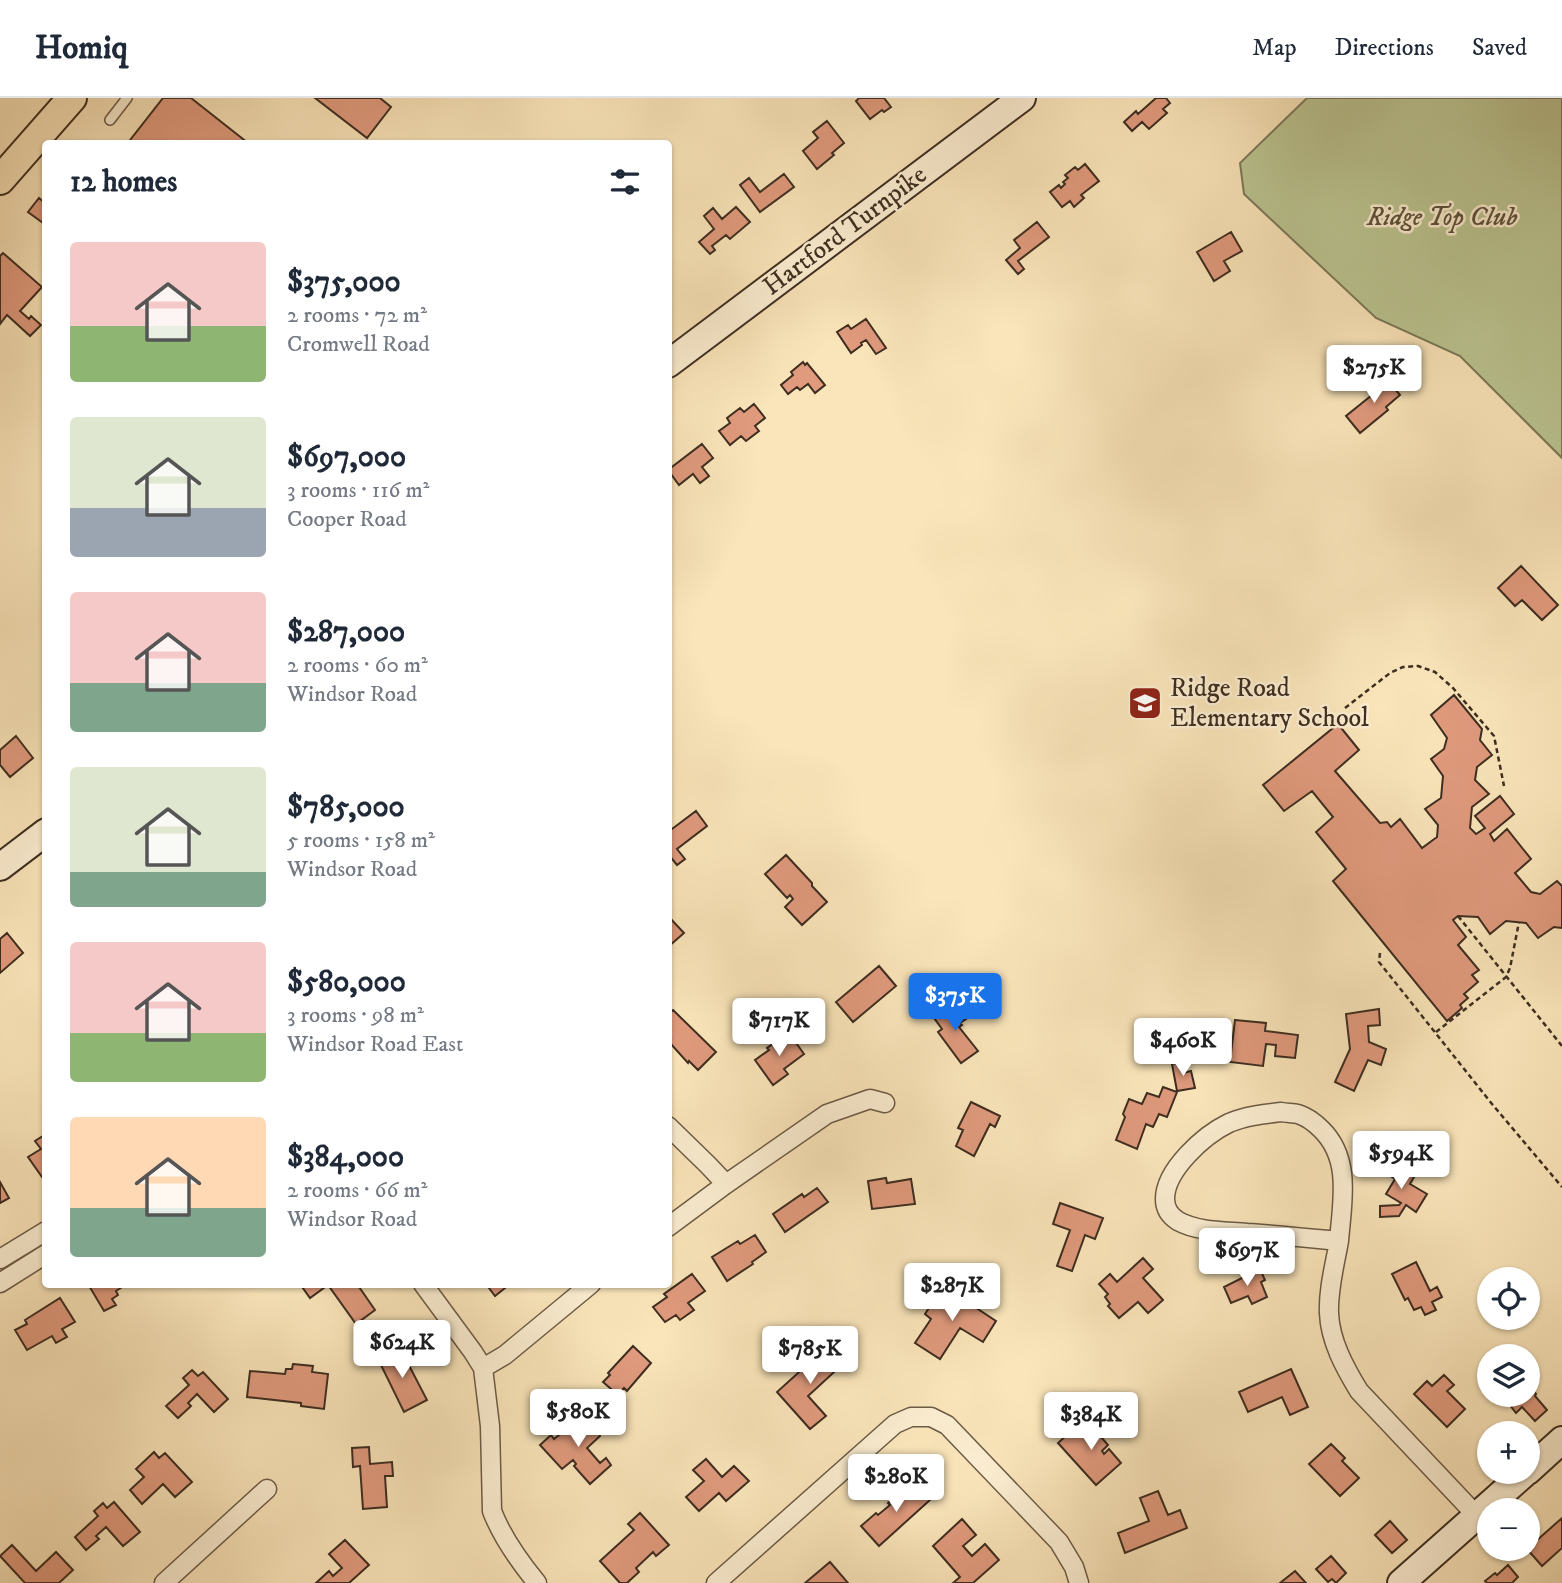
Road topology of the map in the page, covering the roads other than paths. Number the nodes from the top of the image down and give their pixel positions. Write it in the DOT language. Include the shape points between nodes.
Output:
graph roads {
  1 [pos="72,98"];
  2 [pos="127,98"];
  3 [pos="1022,98"];
  4 [pos="110,120"];
  5 [pos="0,180"];
  6 [pos="672,361"];
  7 [pos="42,835"];
  8 [pos="0,867"];
  9 [pos="886,1103"];
  10 [pos="672,1130"];
  11 [pos="726,1185"];
  12 [pos="672,1224"];
  13 [pos="42,1233"];
  14 [pos="1339,1241"];
  15 [pos="42,1257"];
  16 [pos="0,1259"];
  17 [pos="0,1283"];
  18 [pos="426,1288"];
  19 [pos="587,1288"];
  20 [pos="483,1368"];
  21 [pos="1562,1440"];
  22 [pos="1540,1459"];
  23 [pos="1513,1484"];
  24 [pos="267,1489"];
  25 [pos="1497,1498"];
  26 [pos="1477,1516"];
  27 [pos="164,1583"];
  28 [pos="537,1583"];
  29 [pos="716,1583"];
  30 [pos="1079,1583"];
  31 [pos="1401,1583"];
  1 -- 5 [label="main road"];
  2 -- 4 [label="lane"];
  3 -- 6 [label="main road, Hartford Turnpike"];
  7 -- 8 [label="main road"];
  9 -- 11 [label="street" via="870,1099 827,1114"];
  10 -- 11 [label="street"];
  11 -- 12 [label="street"];
  13 -- 16 [label="street"];
  14 -- 14 [label="street" via="1188,1225 1167,1209 1169,1181 1180,1163 1229,1123 1257,1115 1298,1114 1326,1134 1341,1162"];
  14 -- 26 [label="street" via="1329,1312 1347,1371 1359,1391"];
  15 -- 17 [label="street"];
  18 -- 20 [label="street"];
  19 -- 20 [label="street"];
  20 -- 28 [label="street" via="492,1511 518,1560"];
  21 -- 22 [label="main road"];
  23 -- 25 [label="main road"];
  24 -- 27 [label="street"];
  26 -- 31 [label="main road"];
  29 -- 30 [label="street" via="895,1424 911,1417 931,1417 947,1425 1059,1542"];
}
